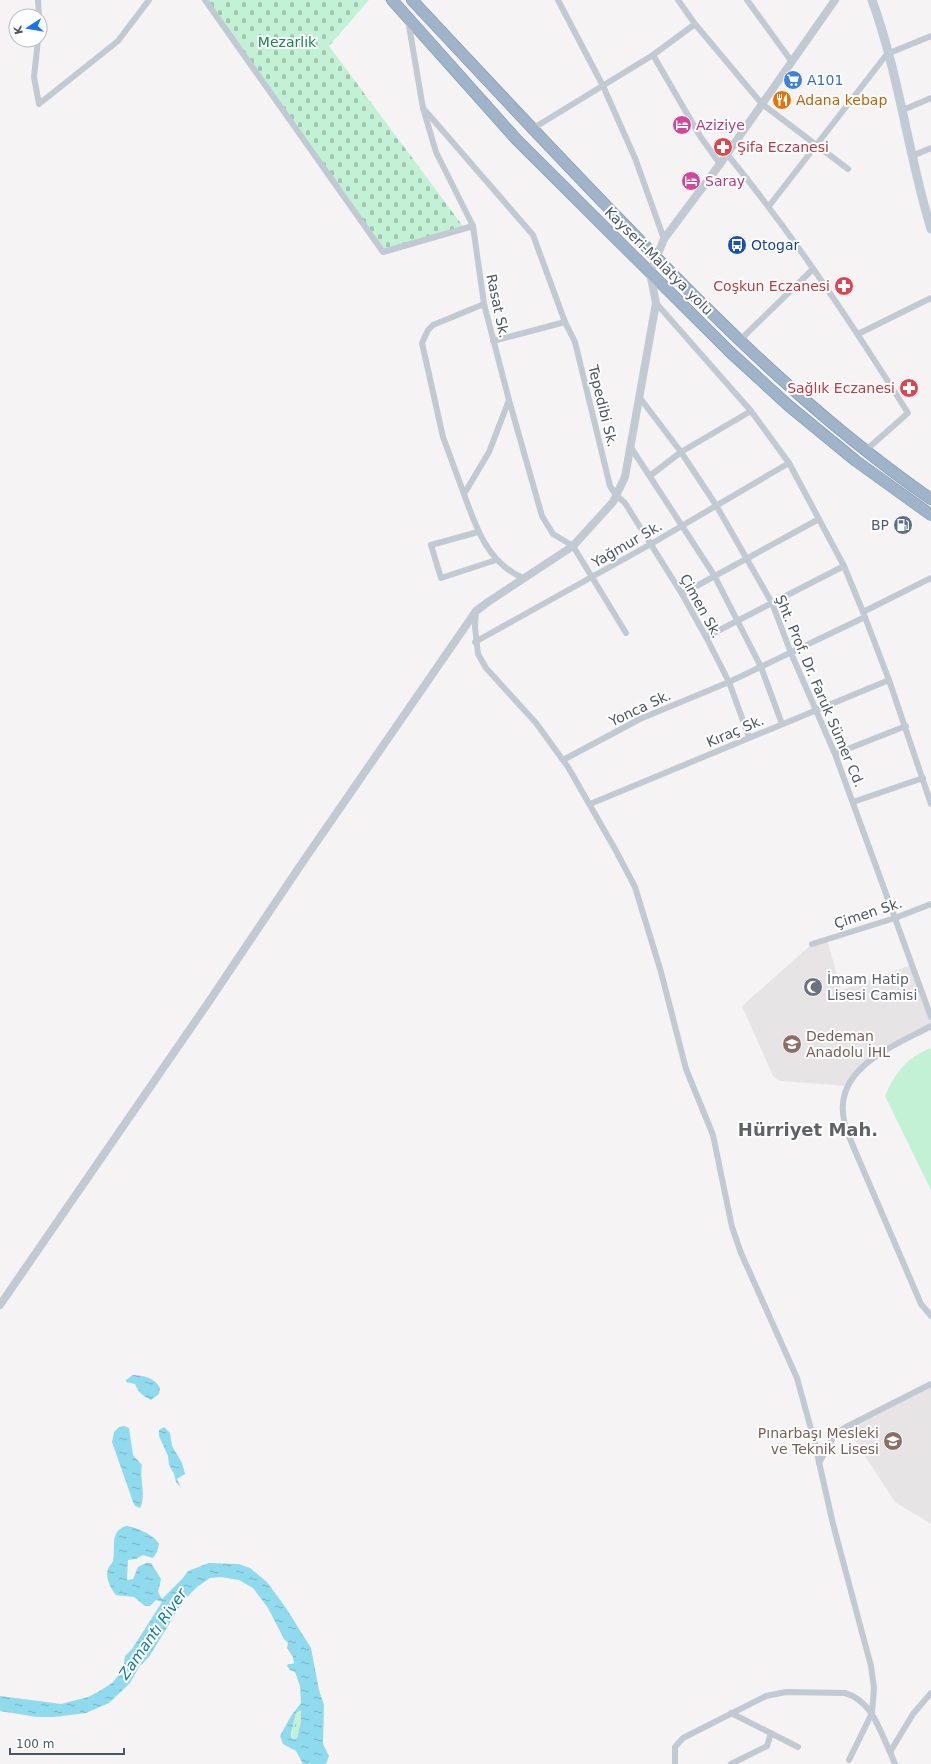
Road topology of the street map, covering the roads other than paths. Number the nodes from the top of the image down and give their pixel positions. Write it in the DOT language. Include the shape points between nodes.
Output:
graph roads {
  1 [pos="148,0"];
  2 [pos="205,0"];
  3 [pos="392,0"];
  4 [pos="412,0"];
  5 [pos="558,0"];
  6 [pos="678,0"];
  7 [pos="747,0"];
  8 [pos="843,0"];
  9 [pos="834,1"];
  10 [pos="870,1"];
  11 [pos="407,16"];
  12 [pos="695,24"];
  13 [pos="931,36"];
  14 [pos="37,48"];
  15 [pos="887,54"];
  16 [pos="653,55"];
  17 [pos="792,62"];
  18 [pos="603,86"];
  19 [pos="931,98"];
  20 [pos="762,104"];
  21 [pos="423,108"];
  22 [pos="903,110"];
  23 [pos="532,129"];
  24 [pos="816,146"];
  25 [pos="931,148"];
  26 [pos="727,154"];
  27 [pos="912,156"];
  28 [pos="720,164"];
  29 [pos="848,169"];
  30 [pos="769,206"];
  31 [pos="929,213"];
  32 [pos="472,226"];
  33 [pos="931,229"];
  34 [pos="664,239"];
  35 [pos="656,258"];
  36 [pos="813,269"];
  37 [pos="650,273"];
  38 [pos="931,298"];
  39 [pos="656,303"];
  40 [pos="484,304"];
  41 [pos="566,322"];
  42 [pos="858,334"];
  43 [pos="493,341"];
  44 [pos="739,341"];
  45 [pos="640,398"];
  46 [pos="509,400"];
  47 [pos="751,411"];
  48 [pos="630,446"];
  49 [pos="865,451"];
  50 [pos="681,452"];
  51 [pos="789,463"];
  52 [pos="651,475"];
  53 [pos="464,494"];
  54 [pos="616,495"];
  55 [pos="931,499"];
  56 [pos="716,505"];
  57 [pos="931,514"];
  58 [pos="819,519"];
  59 [pos="682,526"];
  60 [pos="478,532"];
  61 [pos="651,544"];
  62 [pos="573,546"];
  63 [pos="747,558"];
  64 [pos="496,560"];
  65 [pos="844,566"];
  66 [pos="714,575"];
  67 [pos="593,577"];
  68 [pos="523,578"];
  69 [pos="931,578"];
  70 [pos="682,594"];
  71 [pos="772,604"];
  72 [pos="476,611"];
  73 [pos="864,614"];
  74 [pos="737,621"];
  75 [pos="626,633"];
  76 [pos="706,637"];
  77 [pos="476,642"];
  78 [pos="791,653"];
  79 [pos="761,667"];
  80 [pos="889,680"];
  81 [pos="729,682"];
  82 [pos="817,709"];
  83 [pos="782,724"];
  84 [pos="906,726"];
  85 [pos="749,738"];
  86 [pos="835,754"];
  87 [pos="563,760"];
  88 [pos="923,778"];
  89 [pos="853,802"];
  90 [pos="590,804"];
  91 [pos="931,804"];
  92 [pos="931,904"];
  93 [pos="895,918"];
  94 [pos="812,944"];
  95 [pos="931,1017"];
  96 [pos="931,1026"];
  97 [pos="0,1305"];
  98 [pos="931,1316"];
  99 [pos="931,1384"];
  100 [pos="819,1463"];
  101 [pos="931,1693"];
  102 [pos="731,1713"];
  103 [pos="872,1714"];
  104 [pos="771,1733"];
  105 [pos="798,1746"];
  106 [pos="890,1752"];
  107 [pos="849,1760"];
  108 [pos="675,1764"];
  109 [pos="731,1764"];
  110 [pos="895,1764"];
  1 -- 14 [label="street" via="118,41 38,104 34,78"];
  2 -- 32 [label="street" via="383,252"];
  3 -- 11 [label="highway, Kayseri-Malatya yolu"];
  4 -- 23 [label="highway, Kayseri-Malatya yolu"];
  5 -- 18 [label="street"];
  6 -- 12 [label="street"];
  7 -- 17 [label="street"];
  8 -- 9 [label="street"];
  9 -- 17 [label="street"];
  10 -- 15 [label="main road"];
  11 -- 21 [label="street, Rasat Sk."];
  11 -- 37 [label="highway, Kayseri-Malatya yolu" via="517,140"];
  12 -- 16 [label="street"];
  12 -- 20 [label="street"];
  13 -- 15 [label="street"];
  15 -- 22 [label="main road"];
  15 -- 24 [label="street"];
  16 -- 18 [label="street"];
  16 -- 28 [label="street" via="700,136"];
  17 -- 20 [label="street"];
  18 -- 23 [label="street"];
  18 -- 34 [label="street" via="635,158"];
  19 -- 22 [label="street"];
  20 -- 24 [label="street"];
  20 -- 26 [label="street"];
  21 -- 32 [label="street, Rasat Sk." via="436,152"];
  21 -- 41 [label="street, Tepedibi Sk." via="533,235"];
  22 -- 27 [label="main road"];
  23 -- 35 [label="highway, Kayseri-Malatya yolu"];
  24 -- 29 [label="street"];
  24 -- 30 [label="street"];
  25 -- 27 [label="street"];
  26 -- 28 [label="street"];
  26 -- 30 [label="street"];
  27 -- 31 [label="main road"];
  28 -- 34 [label="street"];
  30 -- 36 [label="street"];
  31 -- 33 [label="main road"];
  32 -- 40 [label="street, Rasat Sk."];
  34 -- 35 [label="street"];
  35 -- 37 [label="street"];
  35 -- 44 [label="highway, Kayseri-Malatya yolu"];
  36 -- 42 [label="street"];
  36 -- 44 [label="street"];
  37 -- 39 [label="street"];
  37 -- 57 [label="highway, Kayseri-Malatya yolu" via="789,406 856,461"];
  38 -- 42 [label="street"];
  39 -- 45 [label="street"];
  39 -- 47 [label="street"];
  40 -- 43 [label="street, Rasat Sk."];
  40 -- 53 [label="street" via="433,325 422,343 443,437"];
  41 -- 43 [label="street"];
  41 -- 54 [label="street, Tepedibi Sk." via="574,342 610,486"];
  42 -- 49 [label="street" via="908,413"];
  43 -- 46 [label="street, Rasat Sk."];
  44 -- 49 [label="highway, Kayseri-Malatya yolu" via="800,398"];
  45 -- 48 [label="street"];
  45 -- 50 [label="street, Şht. Prof. Dr. Faruk Sümer Cd."];
  46 -- 53 [label="street" via="489,452"];
  46 -- 62 [label="street, Rasat Sk." via="542,516 553,534"];
  47 -- 50 [label="street"];
  47 -- 51 [label="street"];
  48 -- 52 [label="street"];
  48 -- 54 [label="street" via="625,477"];
  49 -- 55 [label="highway, Kayseri-Malatya yolu"];
  50 -- 52 [label="street"];
  50 -- 56 [label="street, Şht. Prof. Dr. Faruk Sümer Cd."];
  51 -- 56 [label="street, Yağmur Sk."];
  51 -- 58 [label="street"];
  52 -- 59 [label="street"];
  53 -- 60 [label="street"];
  54 -- 61 [label="street, Çimen Sk." via="625,503"];
  54 -- 62 [label="street" via="613,502"];
  56 -- 59 [label="street, Yağmur Sk."];
  56 -- 63 [label="street, Şht. Prof. Dr. Faruk Sümer Cd."];
  58 -- 63 [label="street"];
  58 -- 65 [label="street"];
  59 -- 61 [label="street, Yağmur Sk."];
  59 -- 66 [label="street"];
  60 -- 64 [label="street"];
  60 -- 64 [label="street" via="431,545 441,578"];
  61 -- 67 [label="street, Yağmur Sk."];
  61 -- 70 [label="street, Çimen Sk."];
  62 -- 67 [label="street"];
  62 -- 68 [label="street"];
  63 -- 66 [label="street"];
  63 -- 71 [label="street, Şht. Prof. Dr. Faruk Sümer Cd."];
  64 -- 68 [label="street" via="511,573"];
  65 -- 71 [label="street"];
  65 -- 73 [label="street"];
  66 -- 70 [label="street"];
  66 -- 74 [label="street"];
  67 -- 75 [label="street"];
  67 -- 77 [label="street, Yağmur Sk."];
  68 -- 72 [label="street"];
  69 -- 73 [label="street, Yonca Sk."];
  70 -- 76 [label="street, Çimen Sk."];
  71 -- 74 [label="street"];
  71 -- 78 [label="street, Şht. Prof. Dr. Faruk Sümer Cd."];
  72 -- 77 [label="street"];
  72 -- 97 [label="street"];
  73 -- 78 [label="street, Yonca Sk."];
  73 -- 80 [label="street"];
  74 -- 76 [label="street"];
  74 -- 79 [label="street"];
  76 -- 81 [label="street, Çimen Sk."];
  77 -- 87 [label="street" via="478,654 486,668 525,708"];
  78 -- 79 [label="street, Yonca Sk."];
  78 -- 82 [label="street, Şht. Prof. Dr. Faruk Sümer Cd."];
  79 -- 81 [label="street, Yonca Sk."];
  79 -- 83 [label="street"];
  80 -- 82 [label="street, Kıraç Sk."];
  80 -- 84 [label="street"];
  81 -- 85 [label="street, Çimen Sk."];
  81 -- 87 [label="street, Yonca Sk." via="640,719"];
  82 -- 83 [label="street, Kıraç Sk."];
  82 -- 86 [label="street, Şht. Prof. Dr. Faruk Sümer Cd."];
  83 -- 85 [label="street, Kıraç Sk."];
  84 -- 86 [label="street"];
  84 -- 88 [label="street"];
  85 -- 90 [label="street, Kıraç Sk."];
  86 -- 89 [label="street, Şht. Prof. Dr. Faruk Sümer Cd."];
  87 -- 90 [label="street"];
  88 -- 89 [label="street"];
  88 -- 91 [label="street"];
  89 -- 93 [label="street, Şht. Prof. Dr. Faruk Sümer Cd."];
  90 -- 100 [label="street" via="637,894 661,972 686,1069 713,1135 732,1227 741,1253 797,1378"];
  92 -- 93 [label="street, Çimen Sk."];
  93 -- 94 [label="street, Çimen Sk."];
  93 -- 95 [label="street, Şht. Prof. Dr. Faruk Sümer Cd."];
  96 -- 98 [label="street" via="872,1059 861,1068 847,1086 843,1108 844,1120 856,1154 921,1304"];
  99 -- 100 [label="street" via="846,1427 834,1436"];
  100 -- 103 [label="street" via="872,1666"];
  101 -- 106 [label="street" via="913,1714"];
  102 -- 103 [label="street" via="766,1696 786,1692 845,1693 861,1700"];
  102 -- 104 [label="street"];
  102 -- 108 [label="street" via="683,1738 675,1747"];
  103 -- 106 [label="street"];
  103 -- 107 [label="street"];
  104 -- 105 [label="street"];
  104 -- 109 [label="street" via="767,1746"];
  106 -- 110 [label="street"];
}
